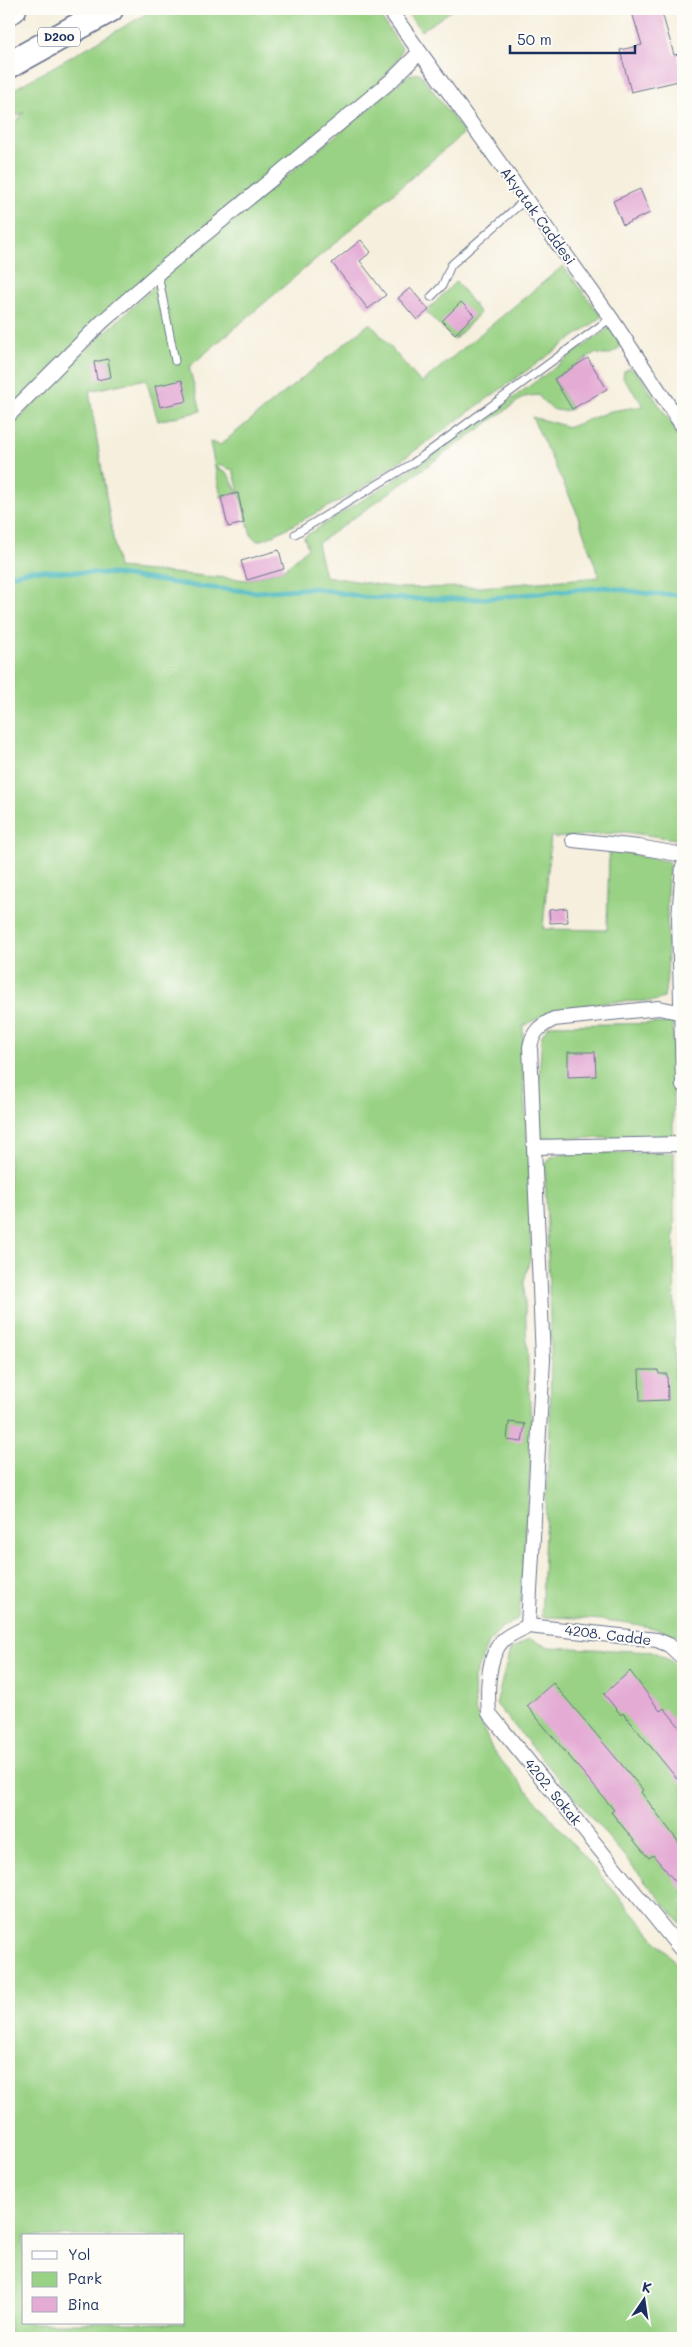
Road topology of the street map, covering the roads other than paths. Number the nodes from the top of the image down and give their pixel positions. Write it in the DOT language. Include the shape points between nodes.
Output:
graph roads {
  1 [pos="13,9"];
  2 [pos="110,9"];
  3 [pos="388,9"];
  4 [pos="9,11"];
  5 [pos="418,54"];
  6 [pos="9,65"];
  7 [pos="526,199"];
  8 [pos="158,273"];
  9 [pos="431,297"];
  10 [pos="611,318"];
  11 [pos="175,361"];
  12 [pos="9,415"];
  13 [pos="683,427"];
  14 [pos="295,534"];
  15 [pos="573,840"];
  16 [pos="683,855"];
  17 [pos="683,866"];
  18 [pos="682,1013"];
  19 [pos="683,1086"];
  20 [pos="683,1144"];
  21 [pos="534,1147"];
  22 [pos="528,1626"];
  23 [pos="683,1658"];
  24 [pos="683,1952"];
  1 -- 4 [label="highway"];
  2 -- 6 [label="highway, D200"];
  3 -- 5 [label="street, Akyatak Caddesi"];
  5 -- 7 [label="street, Akyatak Caddesi"];
  5 -- 8 [label="street" via="392,80"];
  7 -- 9 [label="lane" via="451,265 442,286"];
  7 -- 10 [label="street, Akyatak Caddesi"];
  8 -- 11 [label="lane"];
  8 -- 12 [label="street" via="102,322"];
  10 -- 13 [label="street, Akyatak Caddesi"];
  10 -- 14 [label="lane" via="413,463"];
  15 -- 16 [label="street"];
  17 -- 18 [label="street" via="679,918"];
  18 -- 19 [label="street"];
  18 -- 21 [label="street" via="659,1008 554,1019 539,1027 532,1036 530,1047"];
  20 -- 21 [label="street"];
  21 -- 22 [label="street" via="543,1359"];
  22 -- 23 [label="street, 4208. Cadde" via="657,1640 669,1645"];
  22 -- 24 [label="street, 4202. Sokak" via="503,1640 491,1664 487,1687 489,1712"];
}
